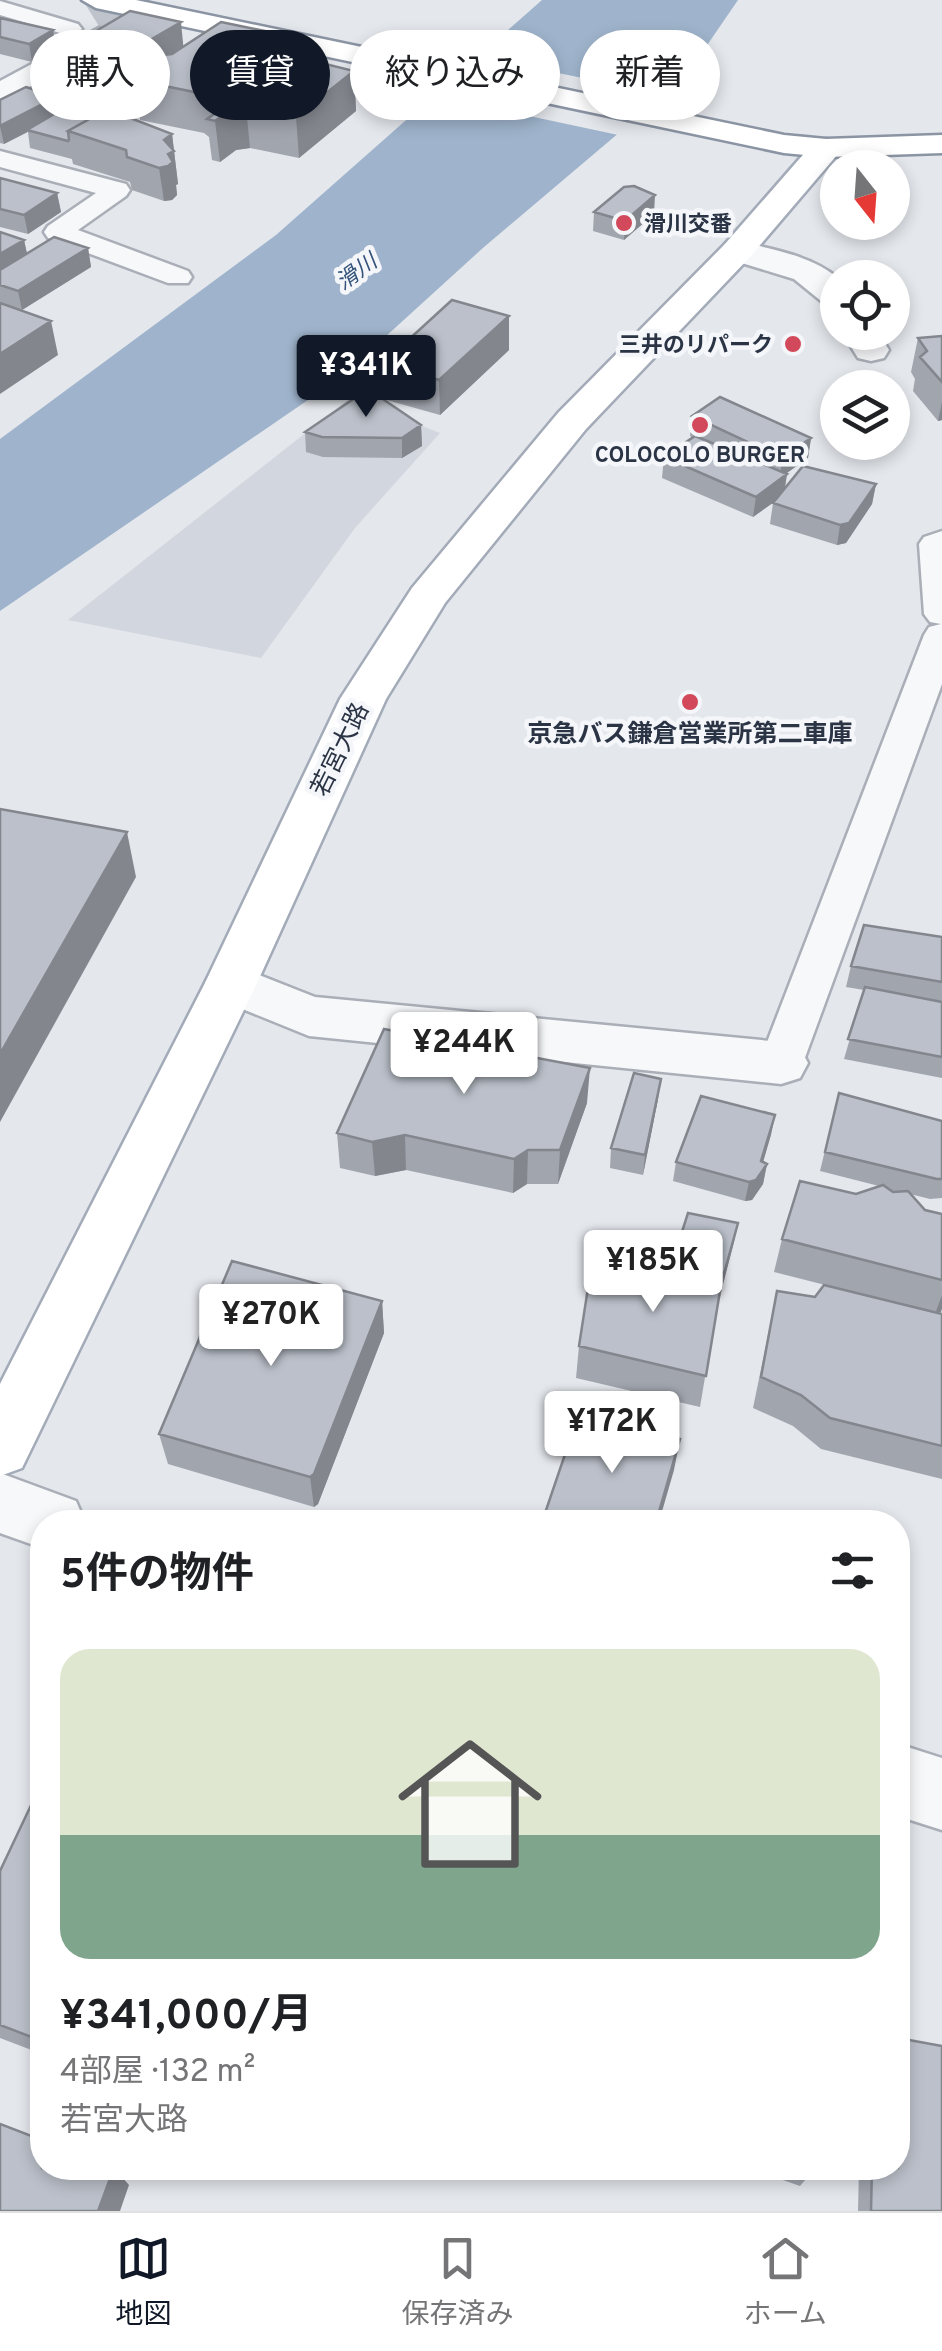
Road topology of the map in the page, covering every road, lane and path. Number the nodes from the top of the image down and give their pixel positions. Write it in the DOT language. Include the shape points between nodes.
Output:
graph roads {
  1 [pos="0,8"];
  2 [pos="89,20"];
  3 [pos="8,89"];
  4 [pos="942,144"];
  5 [pos="826,148"];
  6 [pos="0,159"];
  7 [pos="737,251"];
  8 [pos="178,277"];
  9 [pos="820,280"];
  10 [pos="942,542"];
  11 [pos="942,614"];
  12 [pos="942,635"];
  13 [pos="231,982"];
  14 [pos="781,1064"];
  15 [pos="0,1448"];
  16 [pos="0,1503"];
  17 [pos="30,1514"];
  18 [pos="910,1784"];
  19 [pos="942,1794"];
  1 -- 2 [label="lane"];
  2 -- 3 [label="street"];
  2 -- 5 [label="main road" via="447,74"];
  4 -- 5 [label="main road"];
  5 -- 7 [label="main road, 若宮大路"];
  6 -- 8 [label="lane" via="117,190 58,232"];
  7 -- 9 [label="street"];
  7 -- 13 [label="main road, 若宮大路" via="572,422 428,597 363,699"];
  10 -- 11 [label="lane" via="936,544"];
  12 -- 14 [label="lane"];
  13 -- 14 [label="street" via="309,1016"];
  13 -- 15 [label="main road, 若宮大路"];
  16 -- 17 [label="street"];
  18 -- 19 [label="street"];
}
